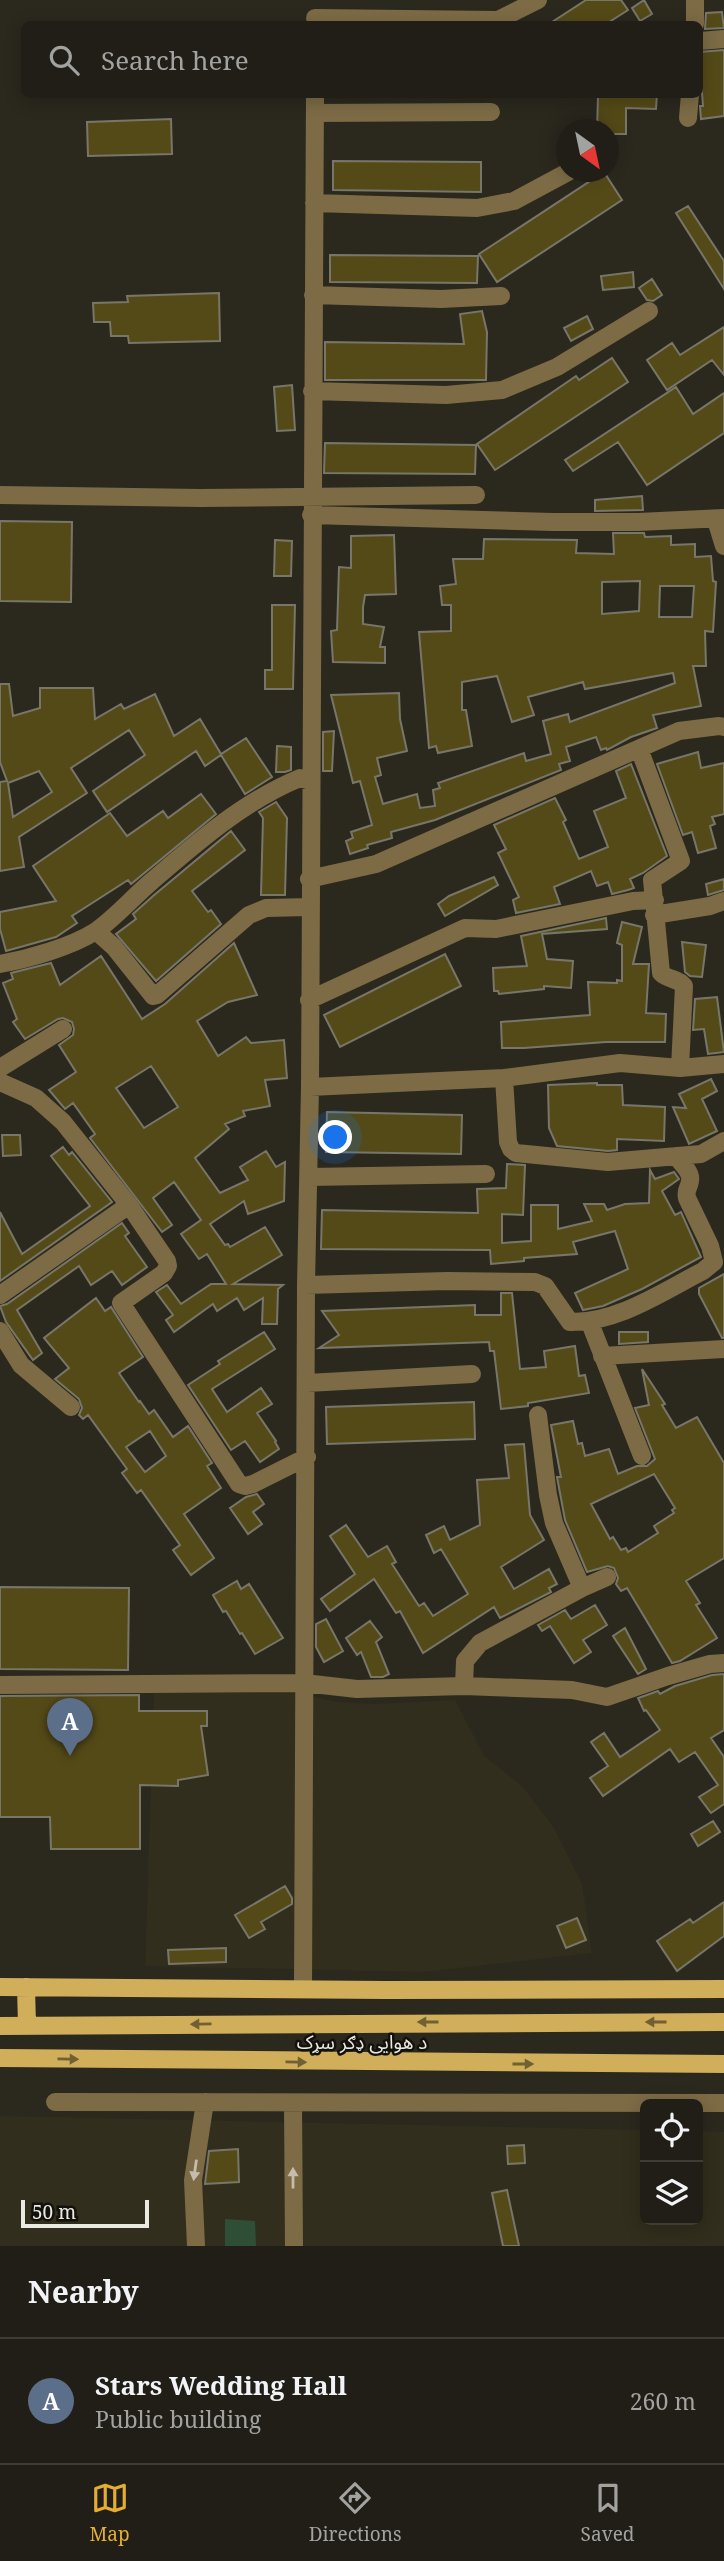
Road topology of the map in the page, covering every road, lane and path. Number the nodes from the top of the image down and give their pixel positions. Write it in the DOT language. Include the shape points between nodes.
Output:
graph roads {
  1 [pos="538,0"];
  2 [pos="695,0"];
  3 [pos="315,14"];
  4 [pos="695,21"];
  5 [pos="724,39"];
  6 [pos="703,41"];
  7 [pos="315,98"];
  8 [pos="690,98"];
  9 [pos="491,112"];
  10 [pos="315,113"];
  11 [pos="688,118"];
  12 [pos="556,178"];
  13 [pos="314,203"];
  14 [pos="313,295"];
  15 [pos="501,296"];
  16 [pos="649,311"];
  17 [pos="312,391"];
  18 [pos="0,495"];
  19 [pos="312,495"];
  20 [pos="476,495"];
  21 [pos="311,515"];
  22 [pos="720,519"];
  23 [pos="724,545"];
  24 [pos="724,727"];
  25 [pos="640,751"];
  26 [pos="310,781"];
  27 [pos="309,879"];
  28 [pos="724,901"];
  29 [pos="310,907"];
  30 [pos="654,908"];
  31 [pos="96,931"];
  32 [pos="0,964"];
  33 [pos="309,1000"];
  34 [pos="63,1029"];
  35 [pos="724,1064"];
  36 [pos="0,1068"];
  37 [pos="680,1068"];
  38 [pos="504,1078"];
  39 [pos="0,1082"];
  40 [pos="310,1087"];
  41 [pos="724,1141"];
  42 [pos="676,1156"];
  43 [pos="486,1174"];
  44 [pos="309,1177"];
  45 [pos="129,1205"];
  46 [pos="306,1285"];
  47 [pos="0,1295"];
  48 [pos="590,1323"];
  49 [pos="0,1331"];
  50 [pos="724,1349"];
  51 [pos="602,1356"];
  52 [pos="472,1374"];
  53 [pos="307,1383"];
  54 [pos="71,1407"];
  55 [pos="538,1415"];
  56 [pos="642,1456"];
  57 [pos="307,1457"];
  58 [pos="607,1577"];
  59 [pos="582,1588"];
  60 [pos="724,1645"];
  61 [pos="717,1663"];
  62 [pos="304,1683"];
  63 [pos="0,1685"];
  64 [pos="464,1686"];
  65 [pos="0,1987"];
  66 [pos="26,1987"];
  67 [pos="303,1989"];
  68 [pos="724,1989"];
  69 [pos="724,2022"];
  70 [pos="27,2025"];
  71 [pos="0,2026"];
  72 [pos="0,2058"];
  73 [pos="724,2064"];
  74 [pos="55,2102"];
  75 [pos="205,2102"];
  76 [pos="293,2103"];
  77 [pos="724,2103"];
  78 [pos="196,2246"];
  79 [pos="293,2246"];
  1 -- 3 [label="street" via="498,20"];
  2 -- 4 [label="street"];
  5 -- 6 [label="street"];
  7 -- 10 [label="street"];
  8 -- 11 [label="street"];
  9 -- 10 [label="street"];
  10 -- 13 [label="street"];
  12 -- 13 [label="street" via="514,201 477,208"];
  13 -- 14 [label="street"];
  14 -- 15 [label="street"];
  14 -- 17 [label="street"];
  16 -- 17 [label="street" via="556,367 502,390 446,395"];
  17 -- 19 [label="street"];
  18 -- 19 [label="street"];
  19 -- 20 [label="street"];
  19 -- 21 [label="street"];
  21 -- 22 [label="street" via="553,522"];
  21 -- 26 [label="street"];
  22 -- 23 [label="street"];
  24 -- 25 [label="street" via="679,732"];
  25 -- 27 [label="street" via="376,864"];
  25 -- 30 [label="street" via="681,861 652,880"];
  26 -- 27 [label="street"];
  26 -- 31 [label="street" via="300,778 235,813"];
  27 -- 29 [label="street"];
  28 -- 30 [label="street" via="710,906"];
  29 -- 31 [label="street" via="266,908 249,915 153,996"];
  29 -- 33 [label="street"];
  30 -- 33 [label="street" via="633,901 496,929 466,928"];
  30 -- 37 [label="street" via="661,973 684,986"];
  31 -- 32 [label="street"];
  33 -- 40 [label="street"];
  34 -- 36 [label="street"];
  35 -- 37 [label="street"];
  37 -- 38 [label="street" via="620,1063"];
  38 -- 40 [label="street"];
  38 -- 42 [label="street" via="508,1142 516,1153 608,1162"];
  39 -- 45 [label="street" via="36,1098 63,1122"];
  40 -- 44 [label="street"];
  41 -- 42 [label="street" via="701,1154"];
  42 -- 48 [label="street" via="690,1173 685,1192 714,1262 628,1310"];
  43 -- 44 [label="street"];
  44 -- 46 [label="street"];
  45 -- 47 [label="street"];
  45 -- 57 [label="street" via="168,1266 121,1303 239,1484 253,1484"];
  46 -- 48 [label="street" via="535,1282 545,1286 570,1322"];
  46 -- 53 [label="street"];
  48 -- 51 [label="street"];
  49 -- 54 [label="street" via="21,1365"];
  50 -- 51 [label="street"];
  51 -- 56 [label="street"];
  52 -- 53 [label="street"];
  53 -- 57 [label="street"];
  55 -- 59 [label="street" via="554,1523"];
  57 -- 62 [label="street"];
  58 -- 59 [label="street"];
  59 -- 64 [label="street" via="480,1643 465,1661"];
  60 -- 61 [label="street"];
  61 -- 64 [label="street" via="607,1697 572,1689"];
  62 -- 63 [label="street"];
  62 -- 64 [label="street" via="357,1689"];
  62 -- 67 [label="street"];
  65 -- 66 [label="main road"];
  66 -- 67 [label="main road"];
  66 -- 70 [label="main road"];
  67 -- 68 [label="main road"];
  69 -- 70 [label="main road, د هوایی ډګر سړک, one-way"];
  70 -- 71 [label="main road, د هوایی ډګر سړک"];
  72 -- 73 [label="main road, د هوایی ډګر سړک, one-way"];
  74 -- 75 [label="street"];
  75 -- 76 [label="street"];
  75 -- 78 [label="street, one-way" via="193,2180"];
  76 -- 77 [label="street"];
  79 -- 76 [label="street, one-way"];
}
